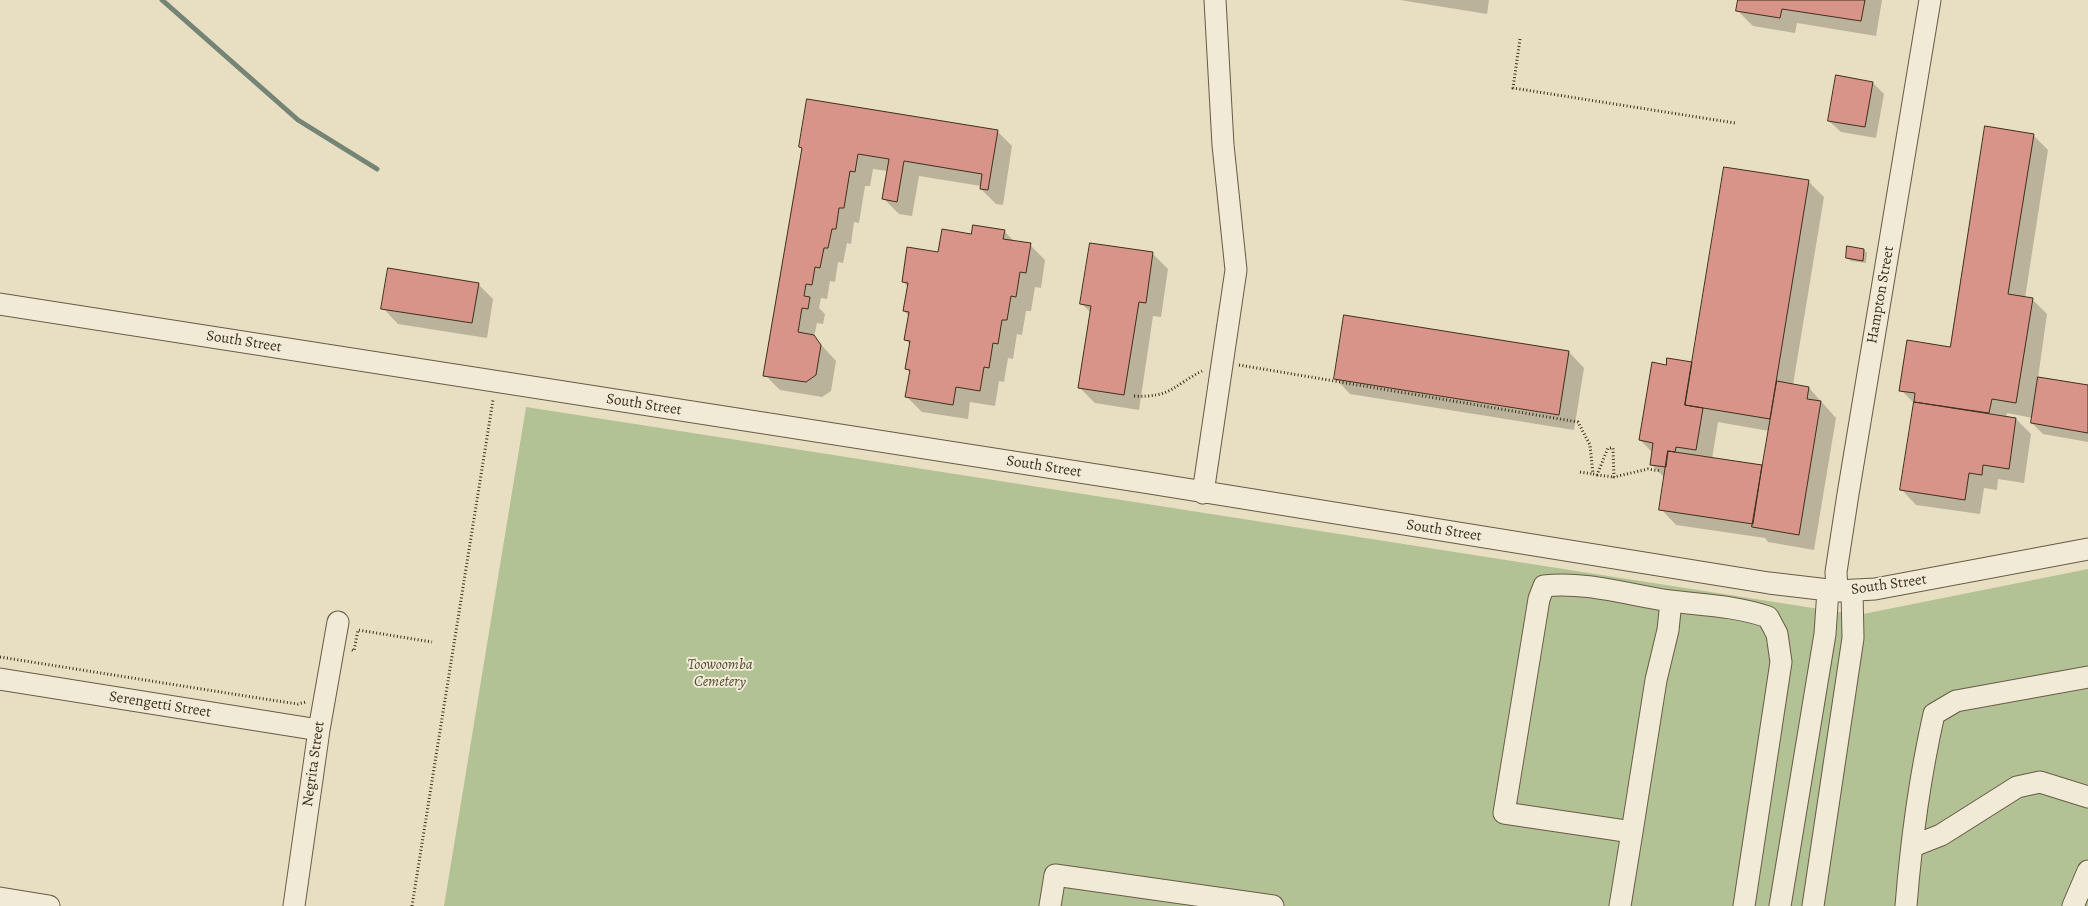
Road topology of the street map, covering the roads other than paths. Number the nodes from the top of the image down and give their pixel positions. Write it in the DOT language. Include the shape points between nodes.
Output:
graph roads {
  1 [pos="1215,0"];
  2 [pos="1930,0"];
  3 [pos="0,304"];
  4 [pos="1203,492"];
  5 [pos="2088,549"];
  6 [pos="1839,590"];
  7 [pos="1671,601"];
  8 [pos="338,622"];
  9 [pos="2088,677"];
  10 [pos="0,679"];
  11 [pos="319,730"];
  12 [pos="2088,797"];
  13 [pos="1632,832"];
  14 [pos="1913,846"];
  15 [pos="2088,871"];
  16 [pos="0,898"];
  17 [pos="49,906"];
  18 [pos="294,906"];
  19 [pos="1050,906"];
  20 [pos="1272,906"];
  21 [pos="1620,906"];
  22 [pos="1744,906"];
  23 [pos="1780,906"];
  24 [pos="1813,906"];
  25 [pos="1906,906"];
  26 [pos="2073,906"];
  1 -- 4 [label="street" via="1223,144 1236,270"];
  2 -- 6 [label="street, Hampton Street" via="1848,494 1836,572"];
  3 -- 4 [label="street, South Street"];
  4 -- 6 [label="street, South Street" via="1770,583"];
  5 -- 6 [label="street, South Street" via="1875,589"];
  6 -- 23 [label="street" via="1825,634"];
  6 -- 24 [label="street" via="1853,638"];
  7 -- 13 [label="street"];
  7 -- 13 [label="street" via="1564,584 1544,586 1539,599 1504,813"];
  7 -- 22 [label="street" via="1750,610 1768,617 1777,634 1781,662"];
  8 -- 11 [label="street, Negrita Street"];
  9 -- 14 [label="street" via="1956,701 1934,714"];
  10 -- 11 [label="street, Serengetti Street"];
  11 -- 18 [label="street, Negrita Street"];
  12 -- 14 [label="street" via="2040,782 2017,787 1941,835"];
  13 -- 21 [label="street"];
  14 -- 25 [label="street"];
  15 -- 26 [label="street"];
  16 -- 17 [label="street"];
  19 -- 20 [label="street" via="1055,875"];
}
